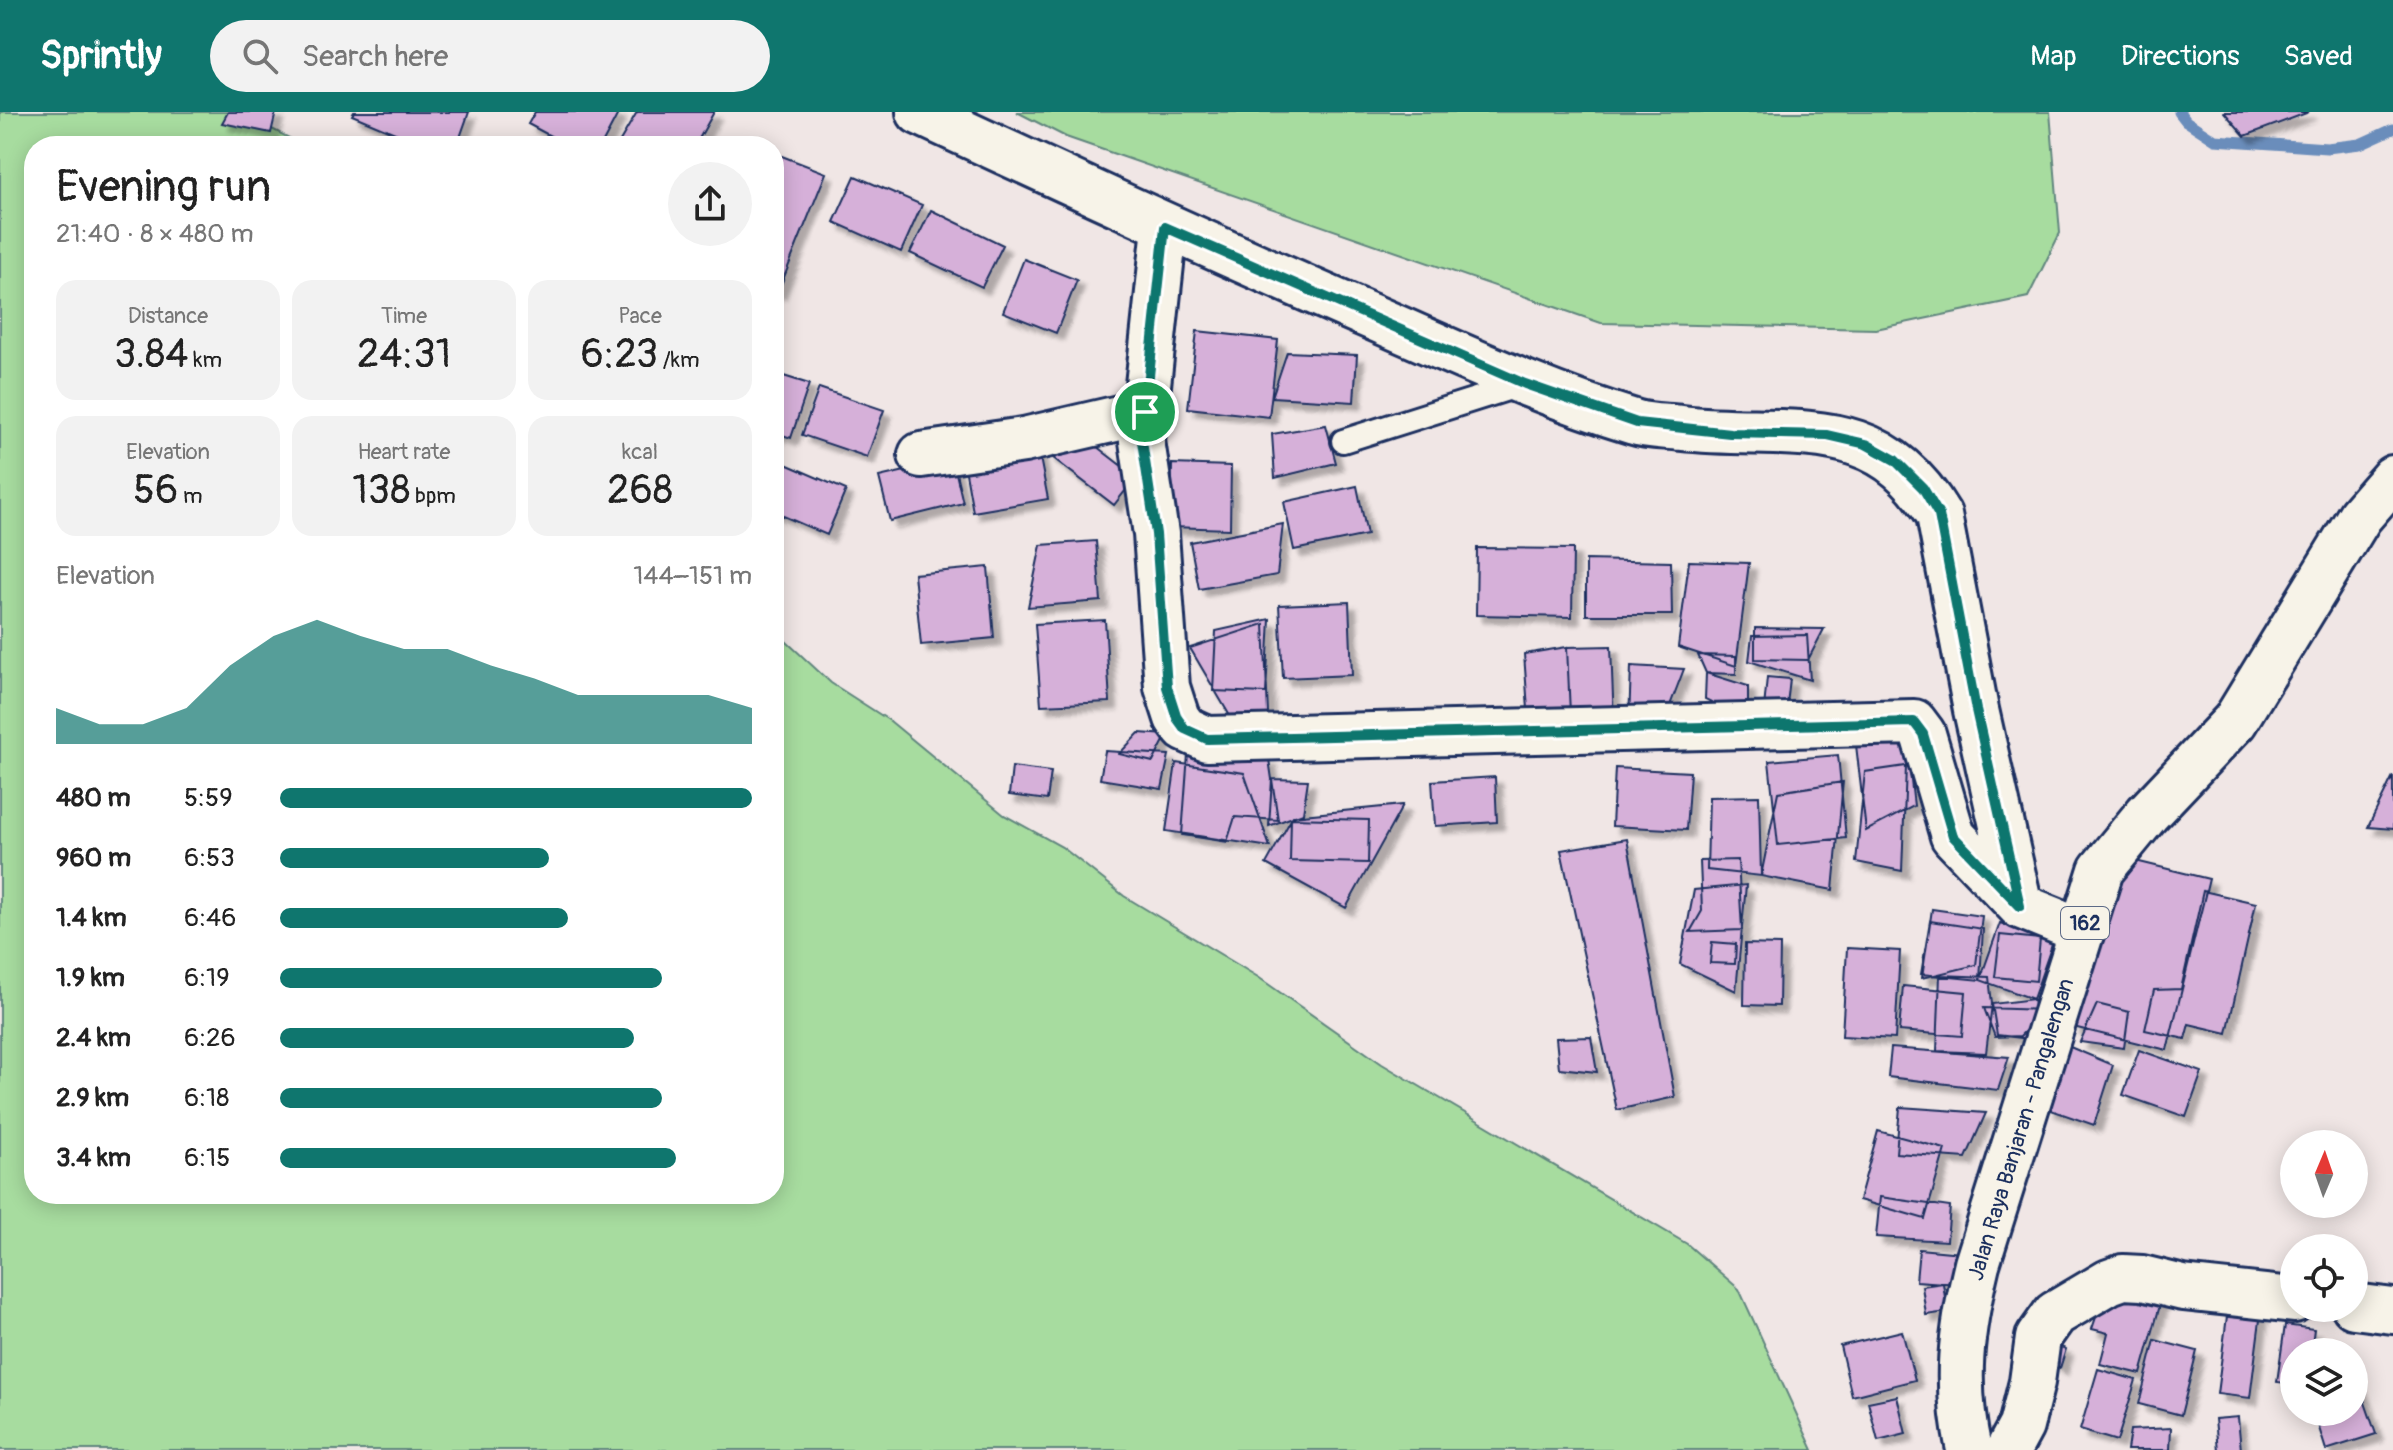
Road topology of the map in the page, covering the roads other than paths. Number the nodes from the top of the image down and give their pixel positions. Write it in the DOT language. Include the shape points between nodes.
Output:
graph roads {
  1 [pos="919,112"];
  2 [pos="1165,227"];
  3 [pos="1525,384"];
  4 [pos="1145,412"];
  5 [pos="1343,441"];
  6 [pos="921,455"];
  7 [pos="2393,478"];
  8 [pos="2020,906"];
  9 [pos="2082,931"];
  10 [pos="2280,1298"];
  11 [pos="2368,1308"];
  12 [pos="2393,1311"];
  13 [pos="1969,1450"];
  14 [pos="2008,1450"];
  1 -- 2 [label="street"];
  2 -- 3 [label="street"];
  2 -- 4 [label="street"];
  3 -- 5 [label="lane"];
  3 -- 8 [label="street" via="1637,423 1730,433 1827,435 1866,444 1895,460 1923,488 1939,515 1947,544 1976,710"];
  4 -- 6 [label="street" via="1024,440"];
  4 -- 8 [label="street" via="1142,441 1156,534 1167,687 1185,729 1207,739 1914,722 1923,734 1953,836"];
  7 -- 9 [label="street, Jalan Raya Banjaran - Pangalengan / 162" via="2360,516 2235,721 2101,870"];
  8 -- 9 [label="street"];
  9 -- 13 [label="street, Jalan Raya Banjaran - Pangalengan / 162" via="1961,1328 1961,1412"];
  10 -- 14 [label="street" via="2142,1278 2109,1282 2055,1314 2038,1338 2021,1426"];
  11 -- 12 [label="street"];
}
